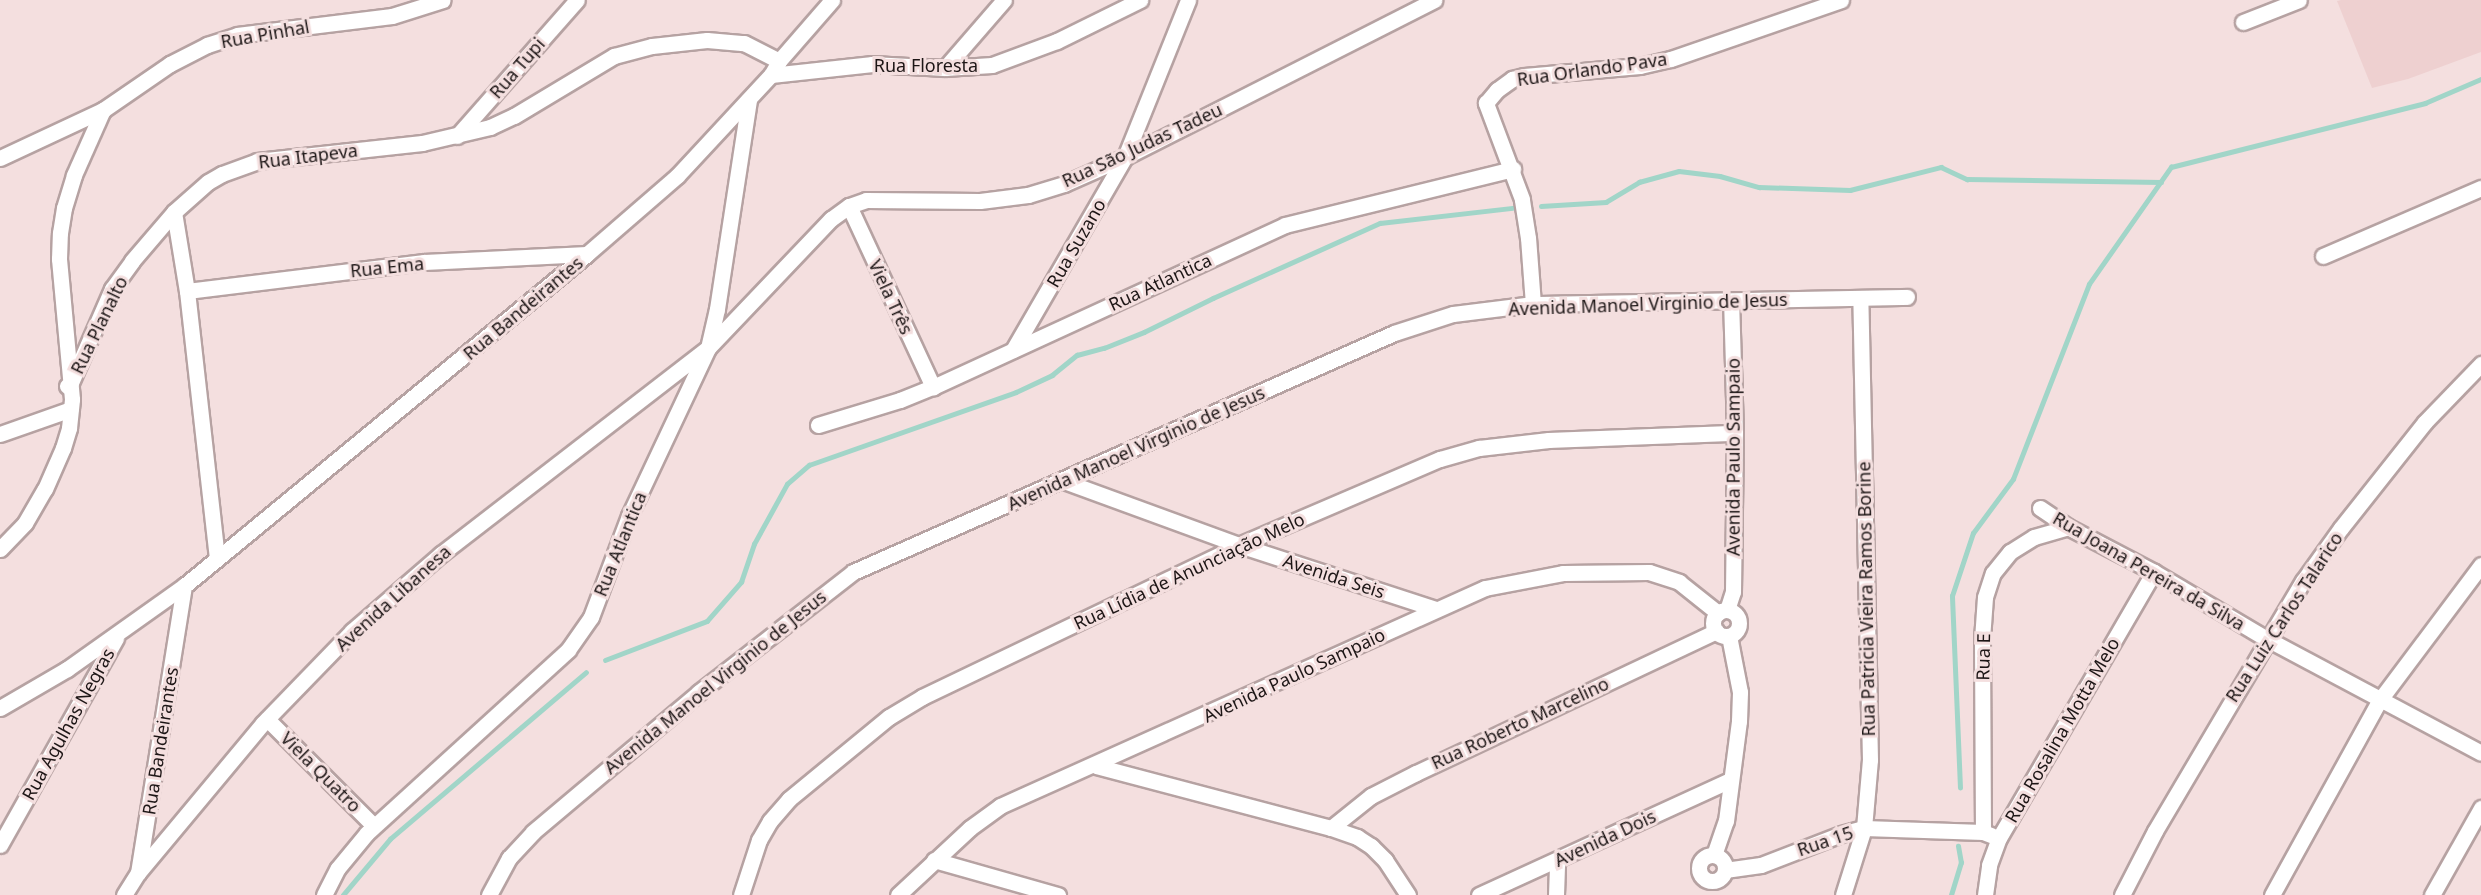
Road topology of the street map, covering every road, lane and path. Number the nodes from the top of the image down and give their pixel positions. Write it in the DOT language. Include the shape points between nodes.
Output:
graph roads {
  1 [pos="443,0"];
  2 [pos="577,0"];
  3 [pos="832,0"];
  4 [pos="1004,0"];
  5 [pos="1140,0"];
  6 [pos="1188,0"];
  7 [pos="1434,0"];
  8 [pos="1841,0"];
  9 [pos="2300,0"];
  10 [pos="2243,22"];
  11 [pos="775,68"];
  12 [pos="945,68"];
  13 [pos="749,99"];
  14 [pos="103,110"];
  15 [pos="457,136"];
  16 [pos="1125,157"];
  17 [pos="0,158"];
  18 [pos="1513,169"];
  19 [pos="2481,188"];
  20 [pos="849,206"];
  21 [pos="174,212"];
  22 [pos="587,254"];
  23 [pos="2323,256"];
  24 [pos="187,291"];
  25 [pos="1907,297"];
  26 [pos="1860,298"];
  27 [pos="1731,302"];
  28 [pos="1533,304"];
  29 [pos="708,348"];
  30 [pos="1014,350"];
  31 [pos="2481,364"];
  32 [pos="69,385"];
  33 [pos="933,387"];
  34 [pos="71,409"];
  35 [pos="818,425"];
  36 [pos="1735,433"];
  37 [pos="0,434"];
  38 [pos="1064,481"];
  39 [pos="2040,508"];
  40 [pos="2068,528"];
  41 [pos="1239,545"];
  42 [pos="0,549"];
  43 [pos="217,558"];
  44 [pos="2481,565"];
  45 [pos="2154,572"];
  46 [pos="184,586"];
  47 [pos="1436,609"];
  48 [pos="1723,612"];
  49 [pos="118,634"];
  50 [pos="1723,634"];
  51 [pos="2267,639"];
  52 [pos="7,701"];
  53 [pos="2379,701"];
  54 [pos="0,708"];
  55 [pos="267,719"];
  56 [pos="2481,753"];
  57 [pos="1096,766"];
  58 [pos="1730,780"];
  59 [pos="2481,808"];
  60 [pos="374,826"];
  61 [pos="1331,828"];
  62 [pos="1864,828"];
  63 [pos="1983,832"];
  64 [pos="1999,838"];
  65 [pos="0,845"];
  66 [pos="1714,855"];
  67 [pos="934,860"];
  68 [pos="1557,860"];
  69 [pos="1725,870"];
  70 [pos="138,873"];
  71 [pos="1706,880"];
  72 [pos="124,895"];
  73 [pos="134,895"];
  74 [pos="324,895"];
  75 [pos="489,895"];
  76 [pos="741,895"];
  77 [pos="898,895"];
  78 [pos="1058,895"];
  79 [pos="1408,895"];
  80 [pos="1479,895"];
  81 [pos="1556,895"];
  82 [pos="1700,895"];
  83 [pos="1843,895"];
  84 [pos="1985,895"];
  85 [pos="2122,895"];
  86 [pos="2272,895"];
  87 [pos="2432,895"];
  1 -- 14 [label="street, Rua Pinhal" via="392,16 237,35 170,64"];
  2 -- 15 [label="street, Rua Tupi"];
  3 -- 11 [label="street, Rua Bandeirantes"];
  4 -- 12 [label="street"];
  5 -- 12 [label="street, Rua Floresta" via="1014,58 992,65"];
  6 -- 16 [label="street, Rua Suzano"];
  7 -- 16 [label="street, Rua São Judas Tadeu"];
  8 -- 18 [label="street, Rua Orlando Pava" via="1671,59 1640,66 1512,79 1486,103"];
  9 -- 10 [label="street"];
  11 -- 12 [label="street, Rua Floresta" via="872,64"];
  11 -- 13 [label="street, Rua Bandeirantes"];
  11 -- 15 [label="street, Rua Itapeva" via="744,43 716,41 628,51 514,116"];
  13 -- 22 [label="street, Rua Bandeirantes" via="677,176"];
  13 -- 29 [label="street, Rua Atlantica"];
  14 -- 17 [label="street, Rua Pinhal"];
  14 -- 32 [label="street" via="74,175 60,233"];
  15 -- 21 [label="street, Rua Itapeva" via="257,161 208,182"];
  16 -- 20 [label="street, Rua São Judas Tadeu" via="1028,195 980,201 866,200"];
  16 -- 30 [label="street, Rua Suzano"];
  18 -- 28 [label="street" via="1528,238"];
  18 -- 30 [label="street, Rua Atlantica" via="1285,225"];
  19 -- 23 [label="street"];
  20 -- 29 [label="street, Rua São Judas Tadeu" via="831,219"];
  20 -- 33 [label="street, Viela Três"];
  21 -- 24 [label="street"];
  21 -- 32 [label="street, Rua Planalto" via="154,232 112,289"];
  22 -- 24 [label="street, Rua Ema" via="424,262"];
  22 -- 43 [label="street, Rua Bandeirantes"];
  24 -- 43 [label="street"];
  25 -- 26 [label="street, Avenida Manoel Virginio de Jesus"];
  26 -- 27 [label="street, Avenida Manoel Virginio de Jesus"];
  26 -- 62 [label="street, Rua Patricia Vieira Ramos Borine" via="1870,760"];
  27 -- 28 [label="street, Avenida Manoel Virginio de Jesus"];
  27 -- 36 [label="street, Avenida Paulo Sampaio"];
  28 -- 38 [label="street, Avenida Manoel Virginio de Jesus" via="1453,314 1394,333"];
  29 -- 55 [label="street, Avenida Libanesa" via="409,580 352,631"];
  29 -- 60 [label="street, Rua Atlantica" via="628,516 591,617 579,637"];
  30 -- 33 [label="street, Rua Atlantica"];
  31 -- 51 [label="street, Rua Luiz Carlos Talarico" via="2425,422 2341,528"];
  32 -- 34 [label="street, Rua Planalto"];
  33 -- 35 [label="street, Rua Atlantica"];
  34 -- 37 [label="street"];
  34 -- 42 [label="street, Rua Planalto" via="63,448 45,489 26,523"];
  36 -- 41 [label="street, Rua Lídia de Anunciação Melo" via="1549,440 1479,448 1440,459"];
  36 -- 48 [label="street, Avenida Paulo Sampaio" via="1733,592"];
  38 -- 41 [label="street, Avenida Seis"];
  38 -- 75 [label="street, Avenida Manoel Virginio de Jesus" via="853,572 699,692 533,832 509,858"];
  39 -- 40 [label="street, Rua Joana Pereira da Silva"];
  40 -- 45 [label="street, Rua Joana Pereira da Silva"];
  40 -- 63 [label="street, Rua E" via="2034,537 2010,552 1993,573 1985,597"];
  41 -- 47 [label="street, Avenida Seis"];
  41 -- 76 [label="street, Rua Lídia de Anunciação Melo" via="922,697 890,717 798,792 770,821 759,840"];
  43 -- 46 [label="street, Rua Bandeirantes"];
  44 -- 53 [label="street"];
  45 -- 51 [label="street, Rua Joana Pereira da Silva"];
  45 -- 64 [label="street, Rua Rosalina Motta Melo"];
  46 -- 49 [label="street, Rua Bandeirantes"];
  46 -- 70 [label="street, Rua Bandeirantes"];
  47 -- 48 [label="street, Avenida Paulo Sampaio" via="1485,588 1516,581 1563,573 1649,572 1679,582"];
  47 -- 57 [label="street, Avenida Paulo Sampaio"];
  48 -- 50 [label="street, Avenida Paulo Sampaio" via="1713,622"];
  48 -- 50 [label="street, Avenida Paulo Sampaio" via="1738,620 1737,630"];
  49 -- 52 [label="street, Rua Bandeirantes" via="67,669"];
  49 -- 65 [label="street, Rua Agulhas Negras"];
  50 -- 58 [label="street, Avenida Paulo Sampaio" via="1740,692"];
  50 -- 61 [label="street, Rua Roberto Marcelino" via="1416,773 1371,796"];
  51 -- 53 [label="street, Rua Joana Pereira da Silva"];
  51 -- 85 [label="street, Rua Luiz Carlos Talarico"];
  52 -- 54 [label="street, Rua Bandeirantes"];
  53 -- 56 [label="street, Rua Joana Pereira da Silva"];
  53 -- 86 [label="street"];
  55 -- 60 [label="street, Viela Quatro"];
  55 -- 70 [label="street, Avenida Libanesa"];
  57 -- 61 [label="street"];
  57 -- 67 [label="street, Avenida Paulo Sampaio" via="1000,806"];
  58 -- 66 [label="street, Avenida Paulo Sampaio" via="1726,821"];
  58 -- 68 [label="street, Avenida Dois"];
  59 -- 87 [label="street"];
  60 -- 74 [label="street, Rua Atlantica" via="350,852"];
  61 -- 79 [label="street" via="1371,846 1399,878"];
  62 -- 63 [label="street, Rua 15"];
  62 -- 69 [label="street, Rua 15" via="1761,865"];
  62 -- 83 [label="street, Rua Patricia Vieira Ramos Borine"];
  63 -- 64 [label="street, Rua 15"];
  64 -- 84 [label="street, Rua Rosalina Motta Melo" via="1989,865"];
  66 -- 69 [label="street" via="1723,860"];
  66 -- 71 [label="street, Avenida Paulo Sampaio" via="1701,862 1700,872"];
  67 -- 77 [label="street, Avenida Paulo Sampaio"];
  67 -- 78 [label="street"];
  68 -- 80 [label="street, Avenida Dois"];
  68 -- 81 [label="street"];
  69 -- 71 [label="street" via="1716,881"];
  70 -- 72 [label="street, Avenida Libanesa"];
  70 -- 73 [label="street, Rua Bandeirantes"];
  71 -- 82 [label="street, Avenida Paulo Sampaio"];
}
